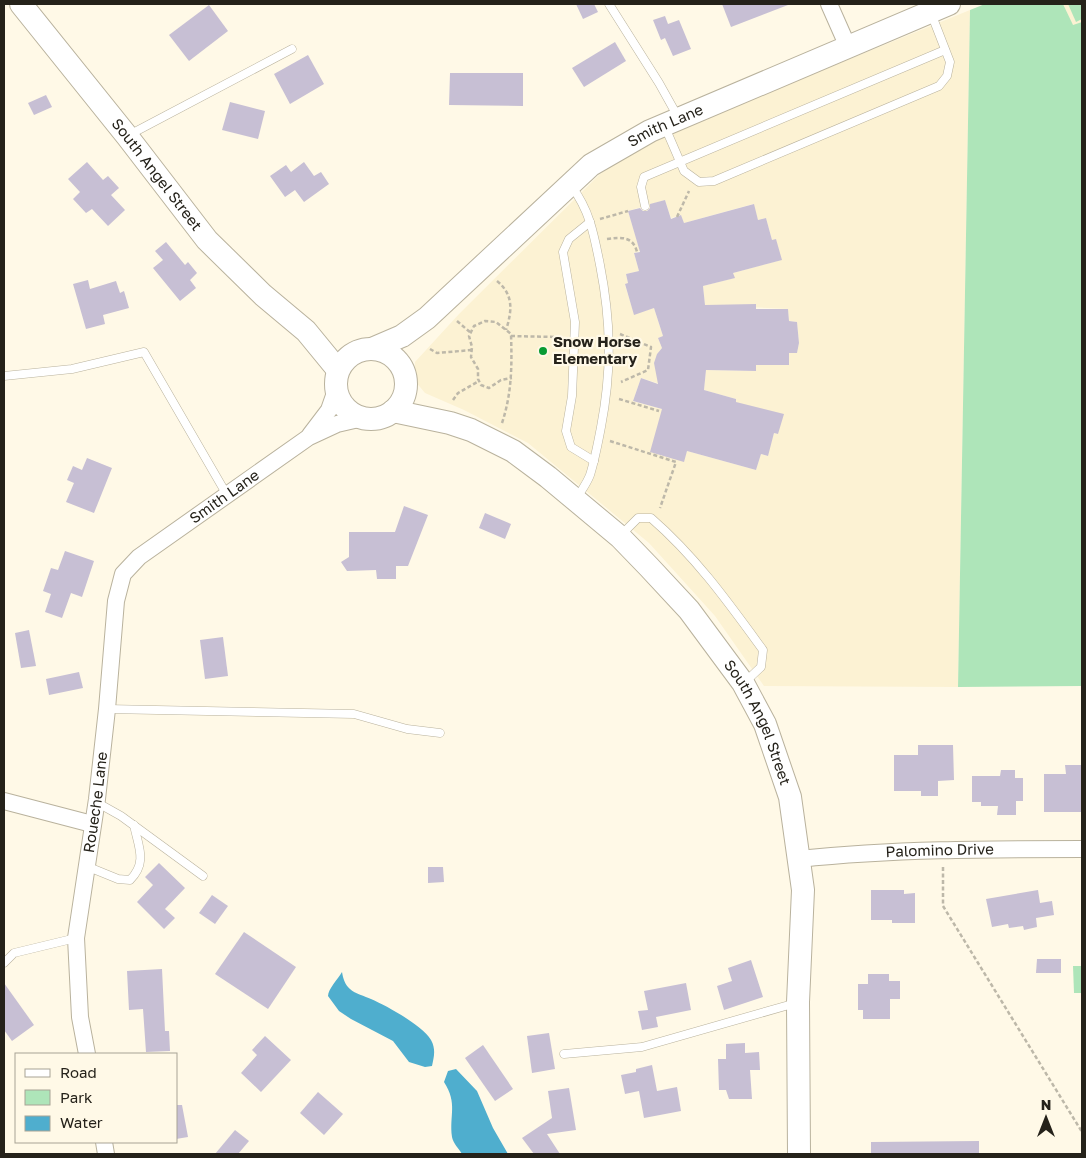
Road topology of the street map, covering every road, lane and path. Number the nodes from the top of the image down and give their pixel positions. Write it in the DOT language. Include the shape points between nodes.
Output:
graph roads {
  1 [pos="21,4"];
  2 [pos="609,4"];
  3 [pos="829,4"];
  4 [pos="940,8"];
  5 [pos="848,47"];
  6 [pos="292,49"];
  7 [pos="946,50"];
  8 [pos="672,122"];
  9 [pos="127,136"];
  10 [pos="680,161"];
  11 [pos="570,185"];
  12 [pos="689,191"];
  13 [pos="645,206"];
  14 [pos="628,211"];
  15 [pos="676,217"];
  16 [pos="600,219"];
  17 [pos="590,222"];
  18 [pos="607,239"];
  19 [pos="637,252"];
  20 [pos="497,281"];
  21 [pos="427,318"];
  22 [pos="457,321"];
  23 [pos="506,330"];
  24 [pos="306,331"];
  25 [pos="471,333"];
  26 [pos="620,334"];
  27 [pos="511,336"];
  28 [pos="556,336"];
  29 [pos="368,349"];
  30 [pos="430,349"];
  31 [pos="472,350"];
  32 [pos="4,376"];
  33 [pos="512,378"];
  34 [pos="337,380"];
  35 [pos="406,380"];
  36 [pos="479,381"];
  37 [pos="621,382"];
  38 [pos="619,399"];
  39 [pos="453,400"];
  40 [pos="393,411"];
  41 [pos="659,411"];
  42 [pos="364,418"];
  43 [pos="450,423"];
  44 [pos="502,423"];
  45 [pos="309,437"];
  46 [pos="610,441"];
  47 [pos="594,461"];
  48 [pos="227,495"];
  49 [pos="576,500"];
  50 [pos="660,508"];
  51 [pos="620,537"];
  52 [pos="139,556"];
  53 [pos="743,683"];
  54 [pos="107,709"];
  55 [pos="440,733"];
  56 [pos="4,801"];
  57 [pos="96,802"];
  58 [pos="92,824"];
  59 [pos="134,825"];
  60 [pos="1082,849"];
  61 [pos="799,859"];
  62 [pos="86,866"];
  63 [pos="943,867"];
  64 [pos="203,876"];
  65 [pos="76,938"];
  66 [pos="4,963"];
  67 [pos="798,1002"];
  68 [pos="87,1053"];
  69 [pos="564,1054"];
  70 [pos="1082,1132"];
  71 [pos="799,1154"];
  1 -- 9 [label="street, South Angel Street"];
  2 -- 8 [label="lane" via="659,83"];
  3 -- 5 [label="street"];
  4 -- 5 [label="street, Smith Lane"];
  4 -- 7 [label="lane"];
  5 -- 8 [label="street, Smith Lane"];
  6 -- 9 [label="lane"];
  7 -- 10 [label="lane"];
  7 -- 10 [label="lane" via="950,62 947,76 939,86 714,181 699,182 684,171"];
  8 -- 10 [label="lane"];
  8 -- 11 [label="street, Smith Lane" via="591,164"];
  9 -- 24 [label="street, South Angel Street" via="207,240 263,295"];
  10 -- 13 [label="lane" via="644,177 641,186"];
  11 -- 17 [label="lane" via="582,201"];
  11 -- 21 [label="street, Smith Lane"];
  12 -- 15 [label="path"];
  14 -- 16 [label="path"];
  17 -- 47 [label="lane" via="606,299 609,344 608,394"];
  17 -- 47 [label="lane" via="569,239 563,252 574,322 567,438 571,447"];
  18 -- 19 [label="path" via="628,239"];
  20 -- 23 [label="path" via="505,288 509,300 511,314"];
  21 -- 29 [label="street, Smith Lane" via="402,336"];
  21 -- 35 [label="street, Smith Lane" via="413,345"];
  22 -- 25 [label="path"];
  23 -- 25 [label="path" via="496,322 485,321 474,326"];
  23 -- 27 [label="path"];
  24 -- 29 [label="street, South Angel Street" via="335,343"];
  24 -- 34 [label="street, South Angel Street"];
  25 -- 31 [label="path"];
  26 -- 37 [label="path" via="651,347 648,370"];
  27 -- 28 [label="path"];
  27 -- 33 [label="path"];
  29 -- 34 [label="street" via="352,354 343,362"];
  29 -- 35 [label="street" via="385,351 395,358"];
  30 -- 31 [label="path" via="437,353"];
  31 -- 36 [label="path" via="471,357 478,369"];
  32 -- 48 [label="lane" via="72,369 144,352"];
  33 -- 36 [label="path" via="501,380 489,388"];
  33 -- 44 [label="path"];
  34 -- 42 [label="street" via="340,400 346,408"];
  34 -- 45 [label="street, Smith Lane" via="328,410"];
  35 -- 40 [label="street" via="404,395"];
  35 -- 43 [label="street, South Angel Street" via="422,403"];
  36 -- 39 [label="path" via="458,392"];
  38 -- 41 [label="path"];
  40 -- 42 [label="street" via="384,417"];
  40 -- 43 [label="street, South Angel Street"];
  42 -- 45 [label="street, Smith Lane" via="337,424"];
  43 -- 49 [label="street, South Angel Street" via="512,451"];
  45 -- 48 [label="street, Smith Lane"];
  46 -- 50 [label="path" via="676,462"];
  47 -- 49 [label="lane"];
  48 -- 52 [label="street, Smith Lane"];
  49 -- 51 [label="street, South Angel Street"];
  51 -- 53 [label="street, South Angel Street" via="689,610"];
  51 -- 53 [label="lane" via="638,518 651,518 714,582 763,650 762,667"];
  52 -- 54 [label="street, Roueche Lane" via="123,574 116,601"];
  53 -- 61 [label="street, South Angel Street" via="765,724 790,797"];
  54 -- 55 [label="lane" via="354,714 407,729"];
  54 -- 57 [label="street, Roueche Lane"];
  56 -- 58 [label="street"];
  57 -- 58 [label="street, Roueche Lane"];
  57 -- 59 [label="lane"];
  58 -- 62 [label="street, Roueche Lane"];
  59 -- 62 [label="lane" via="141,858 139,868 130,880 118,880"];
  59 -- 64 [label="lane"];
  60 -- 61 [label="street, Palomino Drive" via="942,849"];
  61 -- 67 [label="street, South Angel Street" via="803,890"];
  62 -- 65 [label="street, Roueche Lane"];
  63 -- 70 [label="path" via="943,906"];
  65 -- 66 [label="lane" via="14,953"];
  65 -- 68 [label="street, Roueche Lane" via="80,1017"];
  67 -- 69 [label="lane" via="642,1047"];
  67 -- 71 [label="street, South Angel Street"];
}
